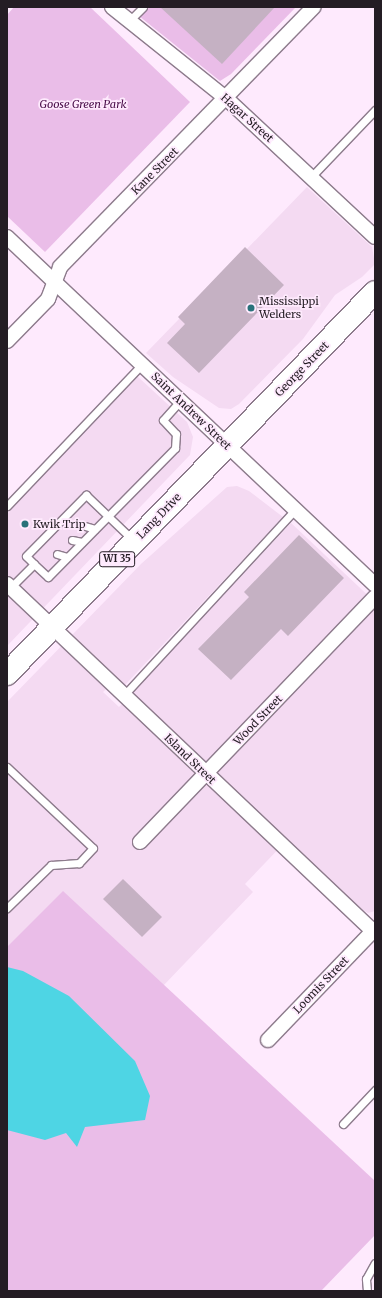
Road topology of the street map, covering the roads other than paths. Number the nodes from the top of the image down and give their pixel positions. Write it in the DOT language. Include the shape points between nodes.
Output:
graph roads {
  1 [pos="112,7"];
  2 [pos="142,7"];
  3 [pos="314,7"];
  4 [pos="128,22"];
  5 [pos="227,99"];
  6 [pos="375,110"];
  7 [pos="311,177"];
  8 [pos="7,237"];
  9 [pos="375,237"];
  10 [pos="55,281"];
  11 [pos="375,292"];
  12 [pos="7,341"];
  13 [pos="142,364"];
  14 [pos="181,400"];
  15 [pos="228,446"];
  16 [pos="7,506"];
  17 [pos="295,510"];
  18 [pos="108,516"];
  19 [pos="85,526"];
  20 [pos="95,529"];
  21 [pos="72,540"];
  22 [pos="82,542"];
  23 [pos="134,542"];
  24 [pos="35,547"];
  25 [pos="42,549"];
  26 [pos="57,554"];
  27 [pos="67,557"];
  28 [pos="34,564"];
  29 [pos="375,584"];
  30 [pos="9,586"];
  31 [pos="375,597"];
  32 [pos="52,626"];
  33 [pos="8,671"];
  34 [pos="124,695"];
  35 [pos="7,767"];
  36 [pos="206,774"];
  37 [pos="140,842"];
  38 [pos="7,908"];
  39 [pos="374,931"];
  40 [pos="268,1040"];
  41 [pos="375,1090"];
  42 [pos="343,1124"];
  43 [pos="375,1263"];
  44 [pos="367,1291"];
  1 -- 4 [label="street, Hagar Street"];
  2 -- 4 [label="lane"];
  3 -- 5 [label="street, Kane Street"];
  4 -- 5 [label="street, Hagar Street"];
  5 -- 7 [label="street, Hagar Street"];
  5 -- 10 [label="street, Kane Street" via="60,267"];
  6 -- 7 [label="lane"];
  7 -- 9 [label="street, Hagar Street"];
  8 -- 10 [label="street, Saint Andrew Street"];
  10 -- 12 [label="street, Kane Street" via="48,299"];
  10 -- 13 [label="street, Saint Andrew Street"];
  11 -- 15 [label="main road, George Street / WI 35"];
  13 -- 14 [label="street, Saint Andrew Street"];
  13 -- 16 [label="lane"];
  14 -- 15 [label="street, Saint Andrew Street"];
  14 -- 18 [label="lane" via="163,420 176,434 175,448"];
  15 -- 17 [label="street, Saint Andrew Street"];
  15 -- 23 [label="main road, Lang Drive / WI 35"];
  17 -- 29 [label="street, Saint Andrew Street"];
  17 -- 34 [label="lane"];
  18 -- 20 [label="lane"];
  18 -- 23 [label="lane"];
  18 -- 24 [label="lane" via="86,495 52,534"];
  19 -- 20 [label="lane"];
  20 -- 22 [label="lane"];
  21 -- 22 [label="lane"];
  22 -- 27 [label="lane"];
  23 -- 32 [label="main road, Lang Drive / WI 35"];
  24 -- 25 [label="lane"];
  24 -- 28 [label="lane" via="26,556"];
  26 -- 27 [label="lane"];
  27 -- 28 [label="lane" via="48,577"];
  28 -- 30 [label="lane"];
  30 -- 32 [label="street, Island Street"];
  31 -- 36 [label="street, Wood Street"];
  32 -- 33 [label="main road, Lang Drive / WI 35"];
  32 -- 34 [label="street, Island Street"];
  34 -- 36 [label="street, Island Street"];
  35 -- 38 [label="lane" via="93,848 79,863 51,865"];
  36 -- 37 [label="street, Wood Street"];
  36 -- 39 [label="street, Island Street"];
  39 -- 40 [label="street, Loomis Street"];
  41 -- 42 [label="lane"];
  43 -- 44 [label="lane" via="366,1279"];
}
